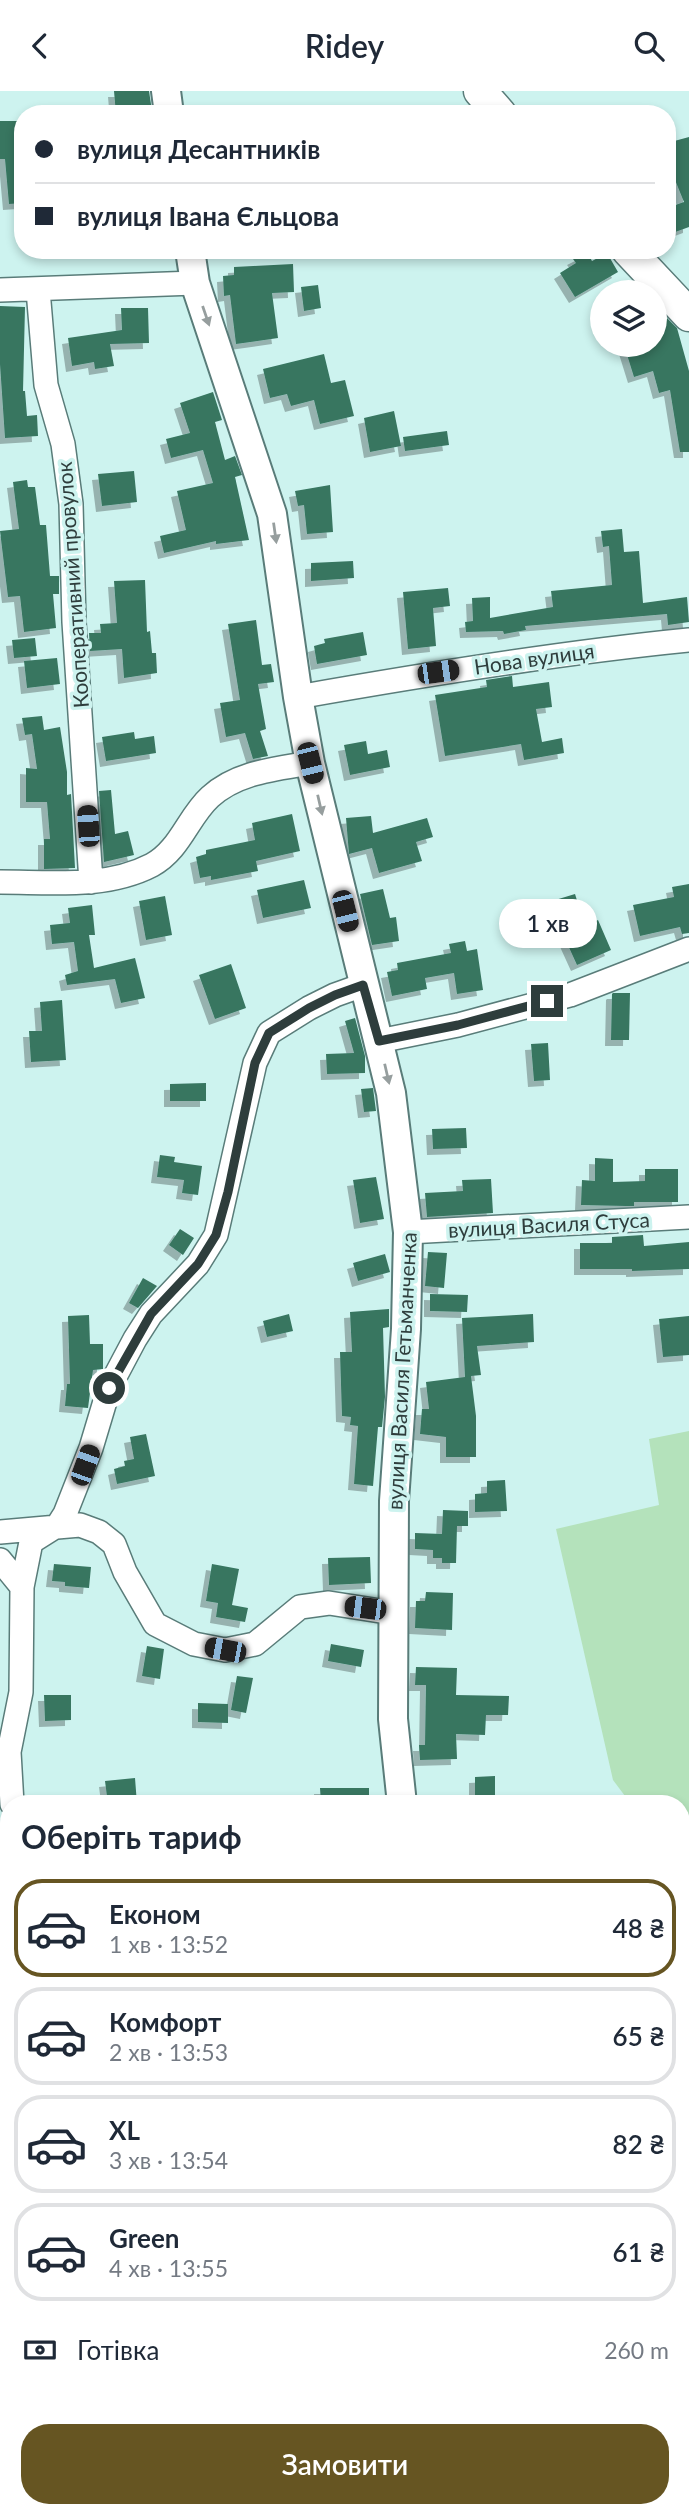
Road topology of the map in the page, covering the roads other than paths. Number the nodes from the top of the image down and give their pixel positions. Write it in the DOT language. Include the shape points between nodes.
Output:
graph roads {
  1 [pos="480,91"];
  2 [pos="492,105"];
  3 [pos="191,259"];
  4 [pos="636,259"];
  5 [pos="195,283"];
  6 [pos="0,290"];
  7 [pos="38,290"];
  8 [pos="689,315"];
  9 [pos="689,640"];
  10 [pos="298,697"];
  11 [pos="310,763"];
  12 [pos="0,882"];
  13 [pos="92,882"];
  14 [pos="689,950"];
  15 [pos="363,985"];
  16 [pos="379,1041"];
  17 [pos="689,1217"];
  18 [pos="408,1232"];
  19 [pos="58,1525"];
  20 [pos="0,1532"];
  21 [pos="0,1560"];
  22 [pos="22,1587"];
  23 [pos="393,1613"];
  24 [pos="11,1795"];
  25 [pos="400,1795"];
  1 -- 2 [label="main road"];
  3 -- 5 [label="street, вулиця Василя Гетьманченка"];
  4 -- 8 [label="main road"];
  5 -- 7 [label="street"];
  5 -- 10 [label="street, вулиця Василя Гетьманченка, one-way" via="272,513"];
  6 -- 7 [label="street"];
  7 -- 13 [label="street, Кооперативний провулок" via="46,385 63,444 71,505"];
  9 -- 10 [label="street, Нова вулиця" via="438,672"];
  10 -- 11 [label="street, вулиця Василя Гетьманченка"];
  11 -- 13 [label="street" via="251,774 227,784 209,798 171,851 152,865"];
  11 -- 15 [label="street, вулиця Василя Гетьманченка, one-way"];
  12 -- 13 [label="street"];
  14 -- 16 [label="street" via="570,995"];
  15 -- 16 [label="street, вулиця Василя Гетьманченка"];
  15 -- 19 [label="street" via="317,1004 269,1033 255,1063 216,1235 198,1264 151,1314 135,1339 109,1388 78,1482"];
  16 -- 18 [label="street, вулиця Василя Гетьманченка, one-way" via="391,1093"];
  17 -- 18 [label="street, вулиця Василя Стуса"];
  18 -- 23 [label="street, вулиця Василя Гетьманченка"];
  19 -- 20 [label="street"];
  19 -- 22 [label="street" via="31,1542"];
  19 -- 23 [label="street" via="80,1525 114,1544 155,1624 194,1644 225,1650 255,1644 300,1607 330,1603"];
  21 -- 22 [label="street"];
  22 -- 24 [label="street" via="22,1692 9,1752"];
  23 -- 25 [label="street, вулиця Василя Гетьманченка" via="393,1719"];
}
